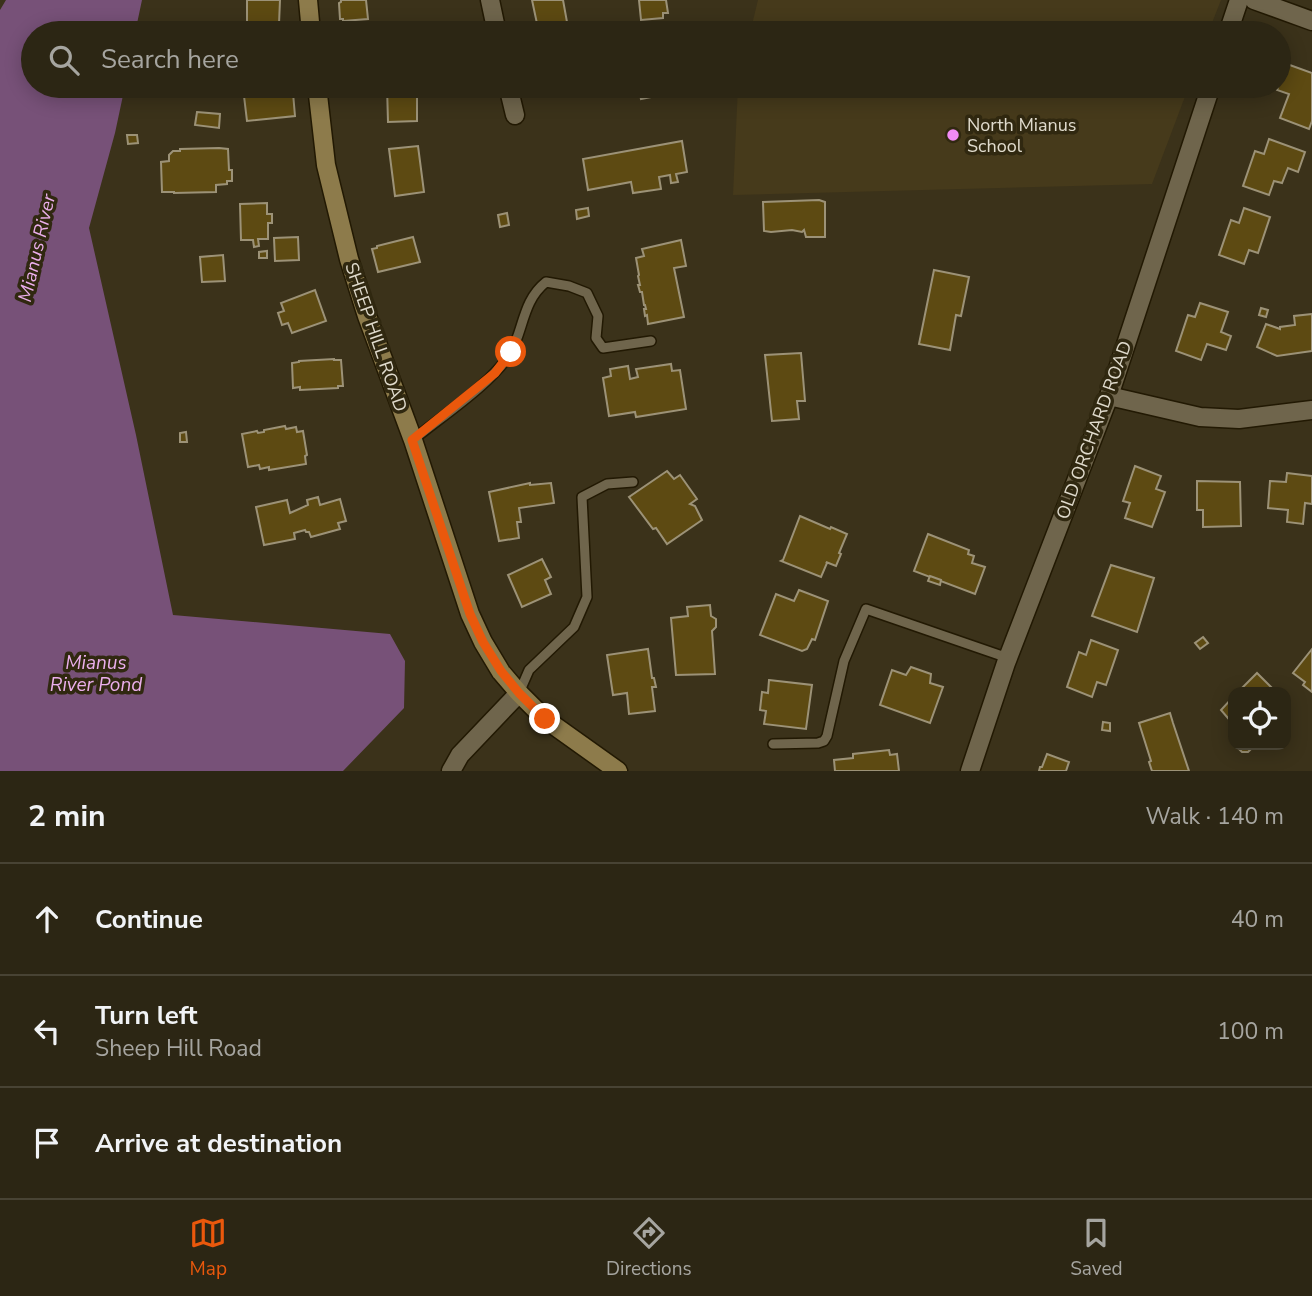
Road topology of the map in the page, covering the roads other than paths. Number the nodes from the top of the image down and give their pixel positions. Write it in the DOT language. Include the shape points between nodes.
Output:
graph roads {
  1 [pos="308,0"];
  2 [pos="491,0"];
  3 [pos="1239,0"];
  4 [pos="1254,0"];
  5 [pos="310,21"];
  6 [pos="495,21"];
  7 [pos="1232,21"];
  8 [pos="1312,21"];
  9 [pos="318,98"];
  10 [pos="511,98"];
  11 [pos="1207,98"];
  12 [pos="515,115"];
  13 [pos="651,341"];
  14 [pos="1109,396"];
  15 [pos="1312,410"];
  16 [pos="412,440"];
  17 [pos="633,482"];
  18 [pos="1008,657"];
  19 [pos="519,693"];
  20 [pos="772,744"];
  21 [pos="451,771"];
  22 [pos="618,771"];
  23 [pos="970,771"];
  1 -- 5 [label="street"];
  2 -- 6 [label="street"];
  3 -- 7 [label="street"];
  4 -- 8 [label="street"];
  9 -- 16 [label="street, SHEEP HILL ROAD" via="326,165 349,259"];
  10 -- 12 [label="street"];
  11 -- 14 [label="street, OLD ORCHARD ROAD"];
  13 -- 16 [label="lane" via="603,348 596,338 598,316 587,293 546,282 535,291 511,352 495,373"];
  14 -- 15 [label="street" via="1200,417 1239,419"];
  14 -- 18 [label="street, OLD ORCHARD ROAD"];
  16 -- 19 [label="street, SHEEP HILL ROAD" via="470,614 489,652"];
  17 -- 19 [label="lane" via="607,484 582,497 587,597 574,627 529,670"];
  18 -- 20 [label="lane" via="866,609 844,662 824,741"];
  18 -- 23 [label="street, OLD ORCHARD ROAD"];
  19 -- 21 [label="street" via="460,755"];
  19 -- 22 [label="street, SHEEP HILL ROAD" via="545,719"];
}
